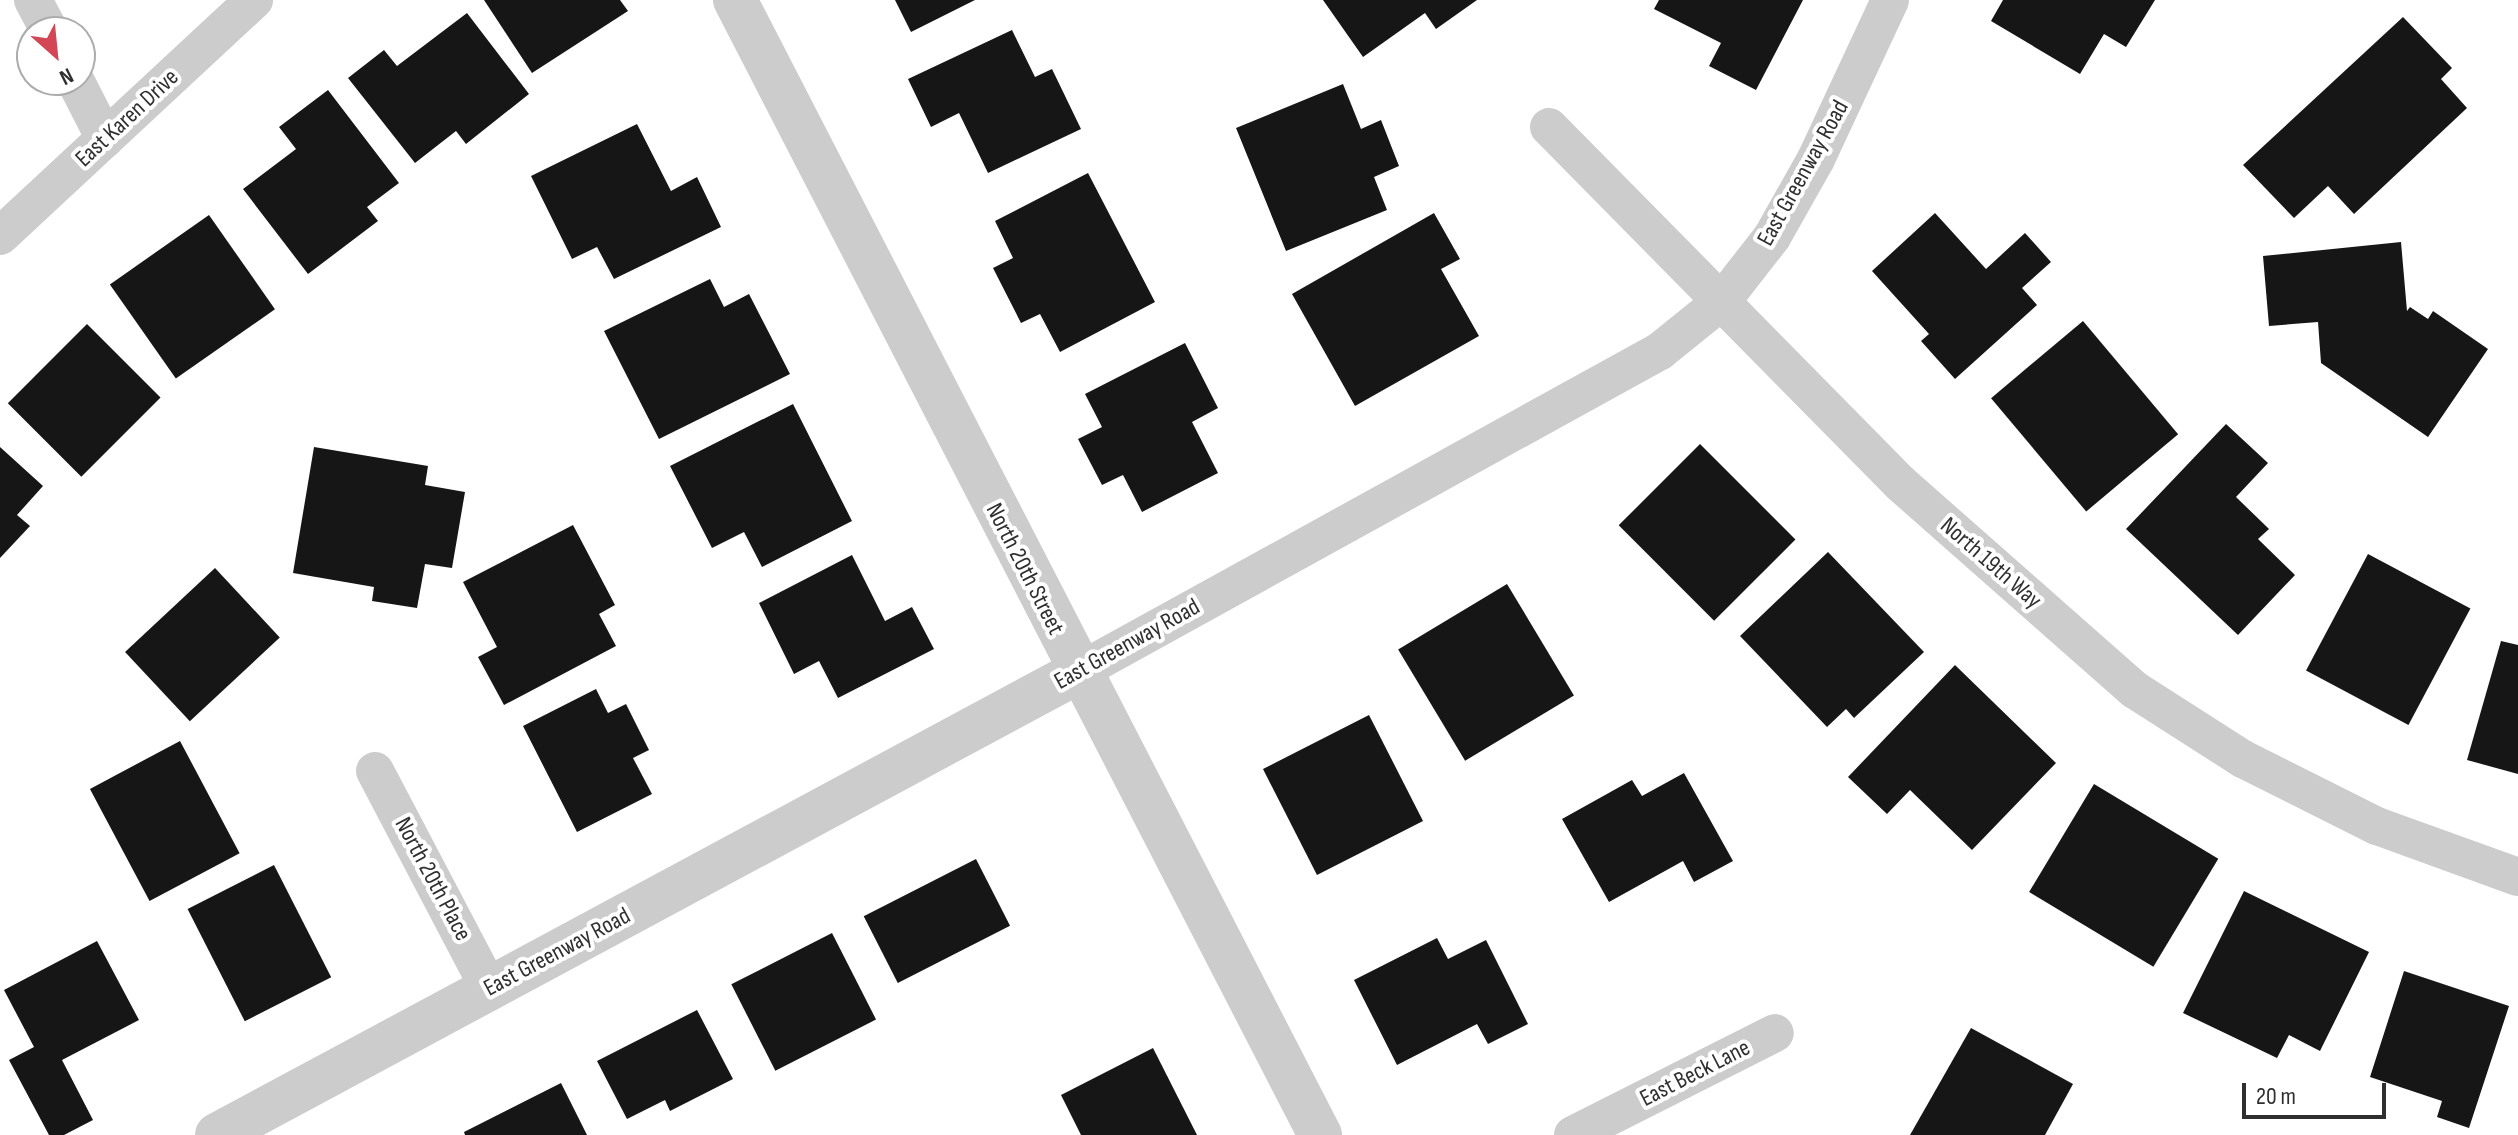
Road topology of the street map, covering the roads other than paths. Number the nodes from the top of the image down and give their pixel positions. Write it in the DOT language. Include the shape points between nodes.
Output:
graph roads {
  1 [pos="254,0"];
  2 [pos="735,0"];
  3 [pos="1890,0"];
  4 [pos="83,96"];
  5 [pos="1549,127"];
  6 [pos="105,139"];
  7 [pos="0,236"];
  8 [pos="1722,301"];
  9 [pos="1078,672"];
  10 [pos="375,771"];
  11 [pos="2518,877"];
  12 [pos="489,988"];
  13 [pos="1775,1033"];
  14 [pos="217,1135"];
  15 [pos="1320,1135"];
  16 [pos="1573,1135"];
  1 -- 6 [label="street, East Karen Drive"];
  2 -- 9 [label="street, North 20th Street"];
  3 -- 8 [label="street, East Greenway Road" via="1809,172 1772,237"];
  4 -- 6 [label="street"];
  5 -- 8 [label="street, North 19th Way"];
  6 -- 7 [label="street, East Karen Drive"];
  8 -- 9 [label="street, East Greenway Road" via="1660,351"];
  8 -- 11 [label="street, North 19th Way" via="1900,483 2135,690 2243,759 2377,826"];
  9 -- 12 [label="street, East Greenway Road"];
  9 -- 15 [label="street, North 20th Street"];
  10 -- 12 [label="street, North 20th Place"];
  12 -- 14 [label="street, East Greenway Road"];
  13 -- 16 [label="street, East Beck Lane"];
}
